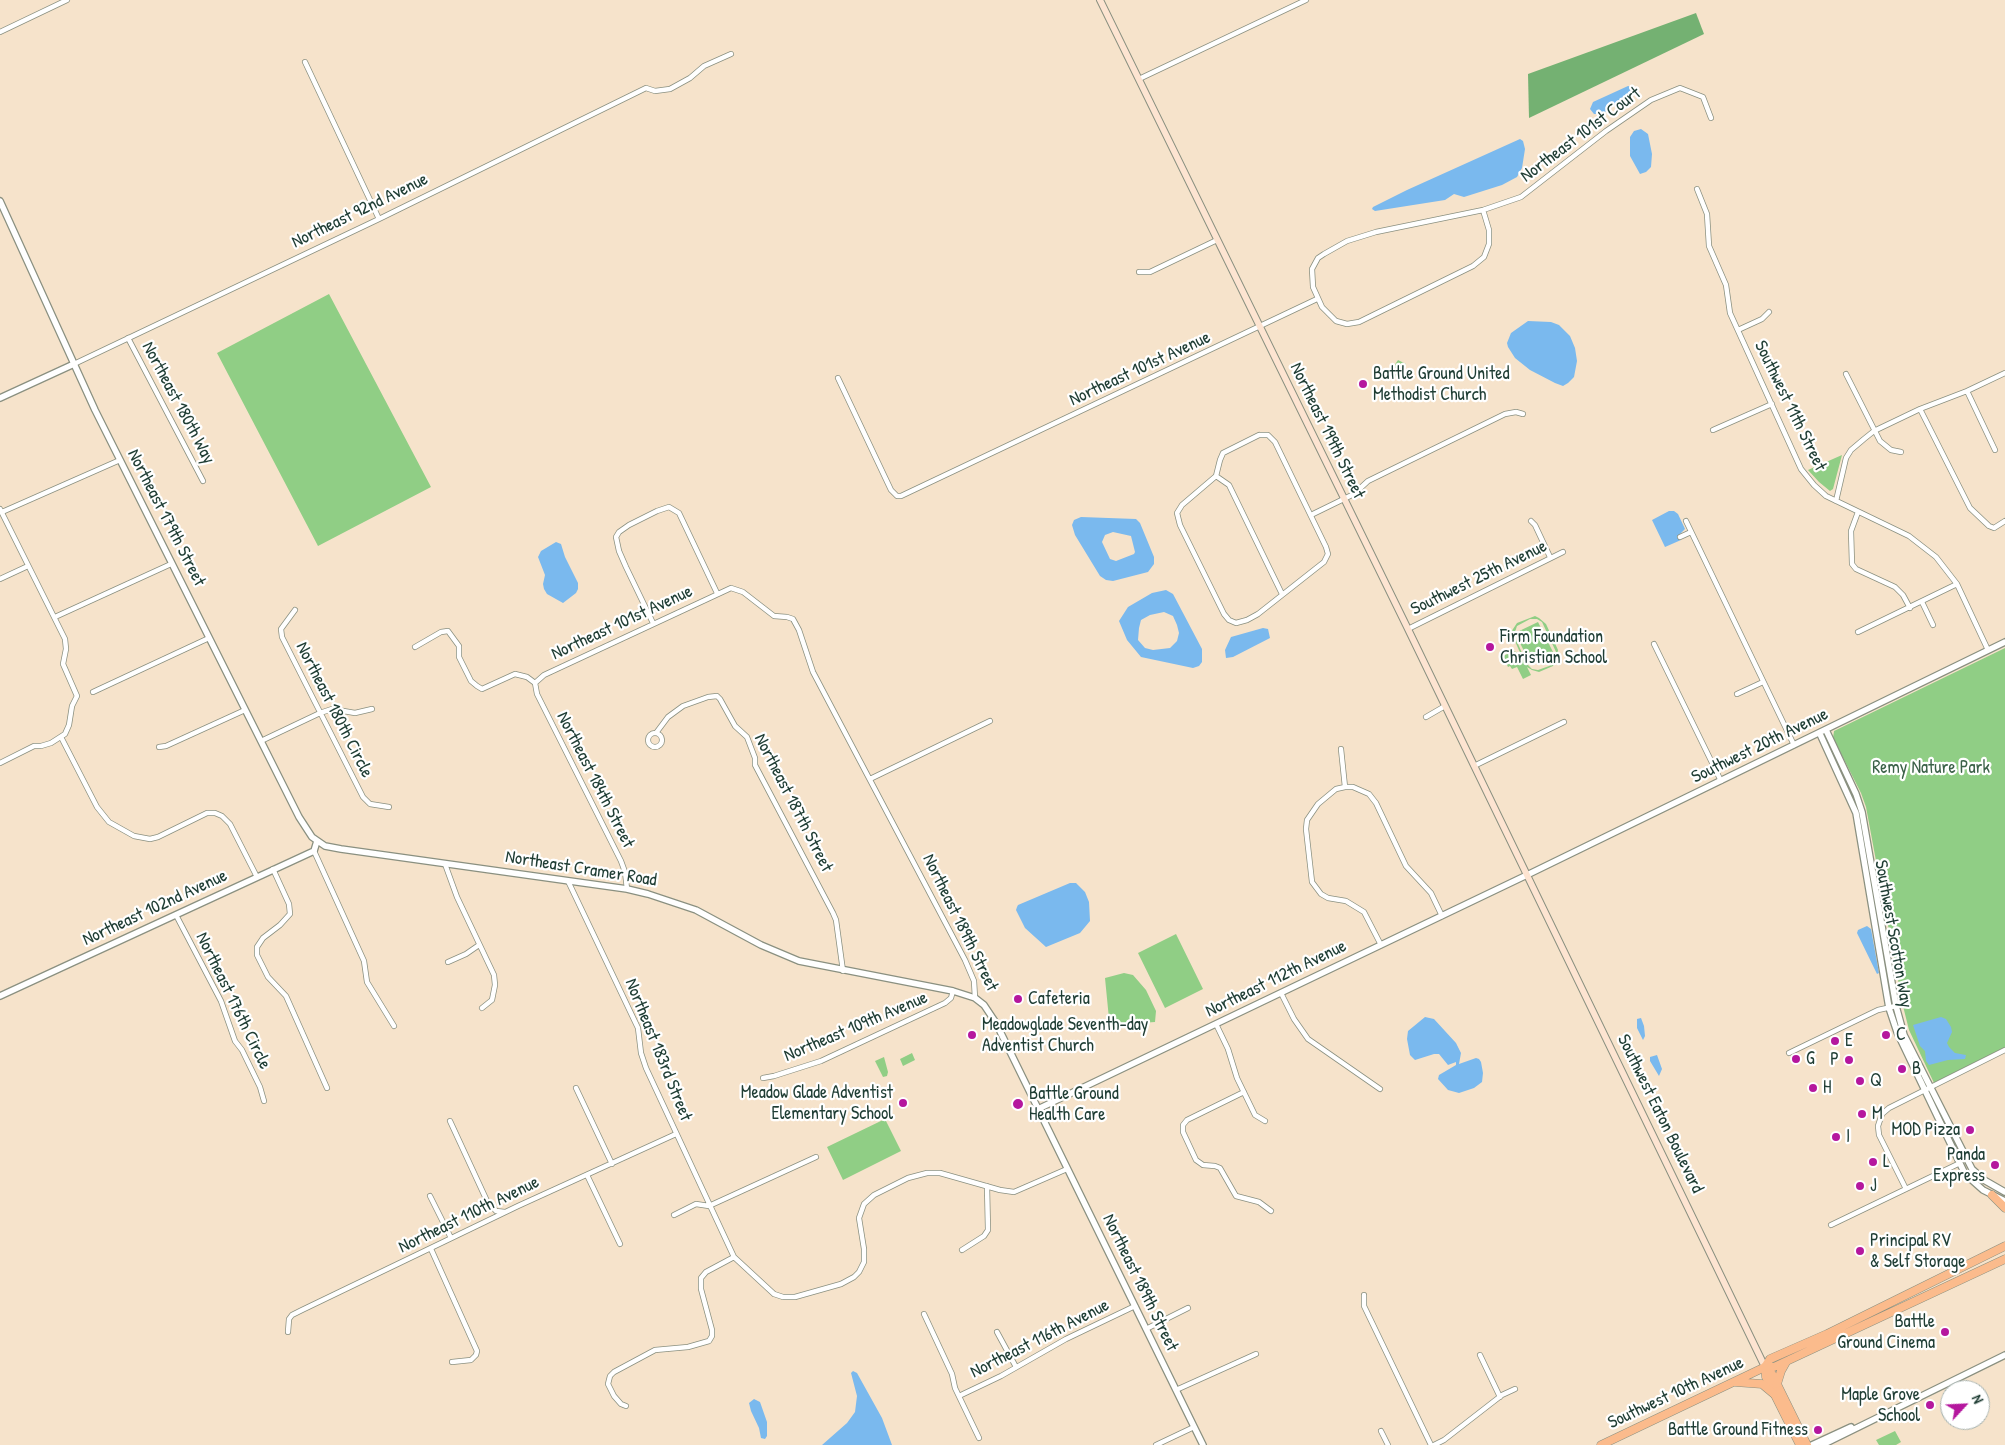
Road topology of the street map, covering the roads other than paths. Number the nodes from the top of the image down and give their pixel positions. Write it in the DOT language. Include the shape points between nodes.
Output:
graph roads {
  1 [pos="66,0"];
  2 [pos="1100,0"];
  3 [pos="1306,0"];
  4 [pos="0,32"];
  5 [pos="731,54"];
  6 [pos="305,62"];
  7 [pos="1140,79"];
  8 [pos="1711,118"];
  9 [pos="1697,189"];
  10 [pos="0,201"];
  11 [pos="1483,210"];
  12 [pos="379,219"];
  13 [pos="1217,240"];
  14 [pos="1138,272"];
  15 [pos="1317,299"];
  16 [pos="1769,312"];
  17 [pos="1260,327"];
  18 [pos="1738,330"];
  19 [pos="128,338"];
  20 [pos="74,364"];
  21 [pos="2005,373"];
  22 [pos="1846,374"];
  23 [pos="838,378"];
  24 [pos="1967,392"];
  25 [pos="0,398"];
  26 [pos="1772,404"];
  27 [pos="1920,409"];
  28 [pos="1523,414"];
  29 [pos="1713,430"];
  30 [pos="1874,431"];
  31 [pos="1995,450"];
  32 [pos="1901,452"];
  33 [pos="120,460"];
  34 [pos="1216,476"];
  35 [pos="203,481"];
  36 [pos="1344,499"];
  37 [pos="1836,501"];
  38 [pos="1,510"];
  39 [pos="1858,512"];
  40 [pos="1311,515"];
  41 [pos="1530,521"];
  42 [pos="1686,521"];
  43 [pos="2005,521"];
  44 [pos="1691,532"];
  45 [pos="1680,537"];
  46 [pos="1563,552"];
  47 [pos="1550,557"];
  48 [pos="171,564"];
  49 [pos="28,566"];
  50 [pos="0,579"];
  51 [pos="1957,584"];
  52 [pos="720,592"];
  53 [pos="1282,594"];
  54 [pos="1922,602"];
  55 [pos="1910,608"];
  56 [pos="295,610"];
  57 [pos="55,617"];
  58 [pos="653,623"];
  59 [pos="1933,625"];
  60 [pos="1408,629"];
  61 [pos="1858,632"];
  62 [pos="209,638"];
  63 [pos="2005,642"];
  64 [pos="1654,644"];
  65 [pos="415,647"];
  66 [pos="1988,650"];
  67 [pos="1764,682"];
  68 [pos="535,683"];
  69 [pos="93,692"];
  70 [pos="1737,694"];
  71 [pos="1445,706"];
  72 [pos="372,709"];
  73 [pos="245,710"];
  74 [pos="320,713"];
  75 [pos="1426,717"];
  76 [pos="990,721"];
  77 [pos="1564,722"];
  78 [pos="1823,732"];
  79 [pos="656,733"];
  80 [pos="61,737"];
  81 [pos="261,741"];
  82 [pos="1794,745"];
  83 [pos="159,747"];
  84 [pos="1341,750"];
  85 [pos="0,763"];
  86 [pos="1474,766"];
  87 [pos="870,779"];
  88 [pos="1720,780"];
  89 [pos="1344,787"];
  90 [pos="389,807"];
  91 [pos="317,841"];
  92 [pos="314,851"];
  93 [pos="445,864"];
  94 [pos="273,869"];
  95 [pos="1527,876"];
  96 [pos="257,877"];
  97 [pos="568,881"];
  98 [pos="626,889"];
  99 [pos="176,915"];
  100 [pos="1442,916"];
  101 [pos="479,945"];
  102 [pos="1381,945"];
  103 [pos="448,962"];
  104 [pos="843,971"];
  105 [pos="953,991"];
  106 [pos="1281,993"];
  107 [pos="0,996"];
  108 [pos="975,998"];
  109 [pos="1892,1007"];
  110 [pos="482,1008"];
  111 [pos="1216,1024"];
  112 [pos="394,1026"];
  113 [pos="2005,1050"];
  114 [pos="1789,1053"];
  115 [pos="763,1078"];
  116 [pos="327,1088"];
  117 [pos="576,1088"];
  118 [pos="1380,1089"];
  119 [pos="1928,1089"];
  120 [pos="1244,1092"];
  121 [pos="264,1101"];
  122 [pos="1038,1109"];
  123 [pos="450,1121"];
  124 [pos="1265,1121"];
  125 [pos="676,1134"];
  126 [pos="816,1158"];
  127 [pos="1960,1163"];
  128 [pos="612,1164"];
  129 [pos="1067,1169"];
  130 [pos="587,1174"];
  131 [pos="987,1186"];
  132 [pos="1906,1189"];
  133 [pos="2005,1192"];
  134 [pos="1992,1195"];
  135 [pos="430,1196"];
  136 [pos="2005,1201"];
  137 [pos="709,1206"];
  138 [pos="2005,1208"];
  139 [pos="1271,1211"];
  140 [pos="506,1212"];
  141 [pos="674,1215"];
  142 [pos="1831,1225"];
  143 [pos="451,1238"];
  144 [pos="620,1244"];
  145 [pos="2005,1246"];
  146 [pos="431,1249"];
  147 [pos="962,1250"];
  148 [pos="734,1257"];
  149 [pos="2005,1259"];
  150 [pos="1364,1295"];
  151 [pos="1135,1306"];
  152 [pos="1188,1308"];
  153 [pos="924,1314"];
  154 [pos="1146,1329"];
  155 [pos="288,1332"];
  156 [pos="997,1332"];
  157 [pos="1256,1354"];
  158 [pos="1480,1355"];
  159 [pos="2005,1355"];
  160 [pos="452,1362"];
  161 [pos="1786,1362"];
  162 [pos="1016,1367"];
  163 [pos="1765,1367"];
  164 [pos="1733,1382"];
  165 [pos="1777,1384"];
  166 [pos="1515,1389"];
  167 [pos="1176,1390"];
  168 [pos="1774,1394"];
  169 [pos="959,1396"];
  170 [pos="1500,1397"];
  171 [pos="626,1406"];
  172 [pos="1862,1424"];
  173 [pos="1194,1427"];
  174 [pos="1381,1432"];
  175 [pos="979,1438"];
  176 [pos="1156,1445"];
  177 [pos="1203,1445"];
  178 [pos="1388,1445"];
  179 [pos="1432,1445"];
  180 [pos="1601,1445"];
  181 [pos="1803,1445"];
  182 [pos="1812,1445"];
  183 [pos="1822,1445"];
  1 -- 4 [label="street"];
  2 -- 7 [label="main road, Northeast 199th Street"];
  3 -- 7 [label="street"];
  5 -- 12 [label="street, Northeast 92nd Avenue" via="701,68 670,89 655,91 646,88"];
  6 -- 12 [label="street"];
  7 -- 13 [label="main road, Northeast 199th Street"];
  8 -- 11 [label="street, Northeast 101st Court" via="1703,97 1680,88 1651,100 1521,197"];
  9 -- 18 [label="street, Southwest 11th Street" via="1708,214 1710,251 1726,285 1730,311"];
  10 -- 20 [label="street, Northeast 179th Street"];
  11 -- 15 [label="street" via="1376,232 1338,245 1318,258 1312,270"];
  11 -- 15 [label="street" via="1489,244 1484,257 1473,266 1353,324 1331,318"];
  12 -- 19 [label="street, Northeast 92nd Avenue"];
  13 -- 14 [label="street" via="1150,272"];
  13 -- 17 [label="main road, Northeast 199th Street"];
  15 -- 17 [label="street, Northeast 101st Avenue"];
  16 -- 18 [label="street" via="1762,319"];
  17 -- 23 [label="street, Northeast 101st Avenue" via="901,496 891,490"];
  17 -- 36 [label="main road, Northeast 199th Street"];
  18 -- 26 [label="street, Southwest 11th Street"];
  19 -- 20 [label="street, Northeast 92nd Avenue"];
  19 -- 35 [label="street, Northeast 180th Way"];
  20 -- 25 [label="street, Northeast 92nd Avenue"];
  20 -- 33 [label="street, Northeast 179th Street"];
  21 -- 24 [label="street"];
  22 -- 30 [label="street"];
  24 -- 27 [label="street"];
  24 -- 31 [label="street"];
  26 -- 29 [label="street"];
  26 -- 37 [label="street, Southwest 11th Street" via="1805,475 1822,493"];
  27 -- 30 [label="street"];
  27 -- 43 [label="street" via="1965,502 1989,526 1994,528"];
  28 -- 36 [label="street" via="1505,414 1368,481"];
  30 -- 32 [label="street" via="1885,446"];
  30 -- 37 [label="street" via="1846,458"];
  33 -- 38 [label="street"];
  33 -- 48 [label="street, Northeast 179th Street"];
  34 -- 40 [label="street" via="1225,452 1259,435 1272,437"];
  34 -- 53 [label="street" via="1228,485"];
  34 -- 53 [label="street" via="1182,504 1177,516 1224,614 1234,622 1247,620"];
  36 -- 40 [label="street"];
  36 -- 60 [label="main road, Northeast 199th Street"];
  37 -- 39 [label="street, Southwest 11th Street"];
  38 -- 49 [label="street"];
  39 -- 51 [label="street, Southwest 11th Street" via="1922,544 1943,564"];
  39 -- 55 [label="street" via="1851,531 1853,566 1895,587"];
  40 -- 53 [label="street" via="1328,554 1324,562"];
  41 -- 47 [label="street"];
  42 -- 44 [label="street"];
  44 -- 45 [label="street"];
  44 -- 67 [label="street"];
  46 -- 47 [label="street, Southwest 25th Avenue"];
  47 -- 60 [label="street, Southwest 25th Avenue"];
  48 -- 57 [label="street"];
  48 -- 62 [label="street, Northeast 179th Street"];
  49 -- 50 [label="street"];
  49 -- 57 [label="street"];
  51 -- 54 [label="street"];
  51 -- 66 [label="street, Southwest 11th Street"];
  52 -- 58 [label="street, Northeast 101st Avenue"];
  52 -- 58 [label="street" via="679,513 668,507 657,511 619,532 616,537 618,551"];
  52 -- 87 [label="street, Northeast 189th Street" via="731,588 743,592 774,616 794,621 813,672"];
  54 -- 55 [label="street"];
  54 -- 59 [label="street"];
  55 -- 61 [label="street"];
  56 -- 74 [label="street, Northeast 180th Circle" via="282,627 281,634"];
  57 -- 80 [label="street" via="66,644 63,664 77,696 66,734"];
  58 -- 68 [label="street, Northeast 101st Avenue" via="544,675"];
  60 -- 71 [label="main road, Northeast 199th Street"];
  62 -- 69 [label="street"];
  62 -- 73 [label="street, Northeast 179th Street"];
  63 -- 66 [label="street, Southwest 20th Avenue"];
  64 -- 88 [label="street"];
  65 -- 68 [label="street" via="448,631 459,646 459,657 471,681 482,689 514,674"];
  66 -- 78 [label="street, Southwest 20th Avenue"];
  67 -- 70 [label="street"];
  67 -- 82 [label="street"];
  68 -- 98 [label="street, Northeast 184th Street" via="537,694 626,872"];
  71 -- 75 [label="street"];
  71 -- 86 [label="main road, Northeast 199th Street"];
  72 -- 74 [label="street" via="355,713 332,709"];
  73 -- 81 [label="street, Northeast 179th Street"];
  73 -- 83 [label="street"];
  74 -- 81 [label="street"];
  74 -- 90 [label="street, Northeast 180th Circle" via="365,800"];
  76 -- 87 [label="street"];
  77 -- 86 [label="street"];
  78 -- 82 [label="street, Southwest 20th Avenue"];
  78 -- 109 [label="street, Southwest Scotton Way" via="1855,808 1865,843"];
  79 -- 104 [label="street, Northeast 187th Street" via="668,717 683,706 708,696 720,699 735,726 747,737 755,765 833,913"];
  80 -- 85 [label="street"];
  80 -- 96 [label="street" via="104,817 134,836 150,838 215,813 230,824"];
  81 -- 91 [label="street, Northeast 179th Street" via="306,830"];
  82 -- 88 [label="street, Southwest 20th Avenue"];
  84 -- 89 [label="street"];
  86 -- 95 [label="main road, Northeast 199th Street"];
  87 -- 108 [label="street, Northeast 189th Street" via="965,960 974,981"];
  88 -- 95 [label="street, Southwest 20th Avenue"];
  89 -- 100 [label="street" via="1369,794 1376,803 1406,866 1431,893"];
  89 -- 102 [label="street" via="1318,804 1308,820 1306,830 1312,882 1321,894 1346,901 1364,912"];
  91 -- 92 [label="street"];
  91 -- 93 [label="street, Northeast Cramer Road" via="341,849"];
  92 -- 94 [label="street, Northeast 102nd Avenue"];
  92 -- 112 [label="street" via="364,961 367,982"];
  93 -- 97 [label="street, Northeast Cramer Road"];
  93 -- 101 [label="street"];
  94 -- 96 [label="street, Northeast 102nd Avenue"];
  94 -- 116 [label="street" via="289,904 290,914 263,938 257,947 257,955 268,977 286,996"];
  95 -- 100 [label="street, Northeast 112th Avenue"];
  95 -- 163 [label="main road, Southwest Eaton Boulevard"];
  96 -- 99 [label="street, Northeast 102nd Avenue"];
  97 -- 98 [label="street, Northeast Cramer Road"];
  97 -- 125 [label="street, Northeast 183rd Street" via="638,1028 640,1053"];
  98 -- 104 [label="street, Northeast Cramer Road" via="696,910 799,961"];
  99 -- 107 [label="street, Northeast 102nd Avenue"];
  99 -- 121 [label="street, Northeast 176th Circle" via="221,1001 235,1041"];
  100 -- 102 [label="street, Northeast 112th Avenue"];
  101 -- 103 [label="street"];
  101 -- 110 [label="street" via="491,966 495,985 492,1000"];
  102 -- 106 [label="street, Northeast 112th Avenue"];
  104 -- 105 [label="street, Northeast Cramer Road"];
  105 -- 108 [label="street, Northeast Cramer Road"];
  105 -- 115 [label="street, Northeast 109th Avenue" via="952,998 944,1003 821,1061"];
  106 -- 111 [label="street, Northeast 112th Avenue"];
  106 -- 118 [label="street" via="1308,1039"];
  108 -- 122 [label="street, Northeast 189th Street" via="993,1018"];
  109 -- 114 [label="street" via="1878,1010"];
  109 -- 119 [label="street, Southwest Scotton Way" via="1896,1032"];
  111 -- 120 [label="street"];
  111 -- 122 [label="street, Northeast 112th Avenue"];
  113 -- 119 [label="street"];
  117 -- 128 [label="street"];
  119 -- 127 [label="street, Southwest Scotton Way"];
  119 -- 132 [label="street" via="1885,1111 1879,1119 1880,1135"];
  119 -- 133 [label="street, Southwest Scotton Way" via="1972,1169"];
  120 -- 124 [label="street" via="1255,1115"];
  120 -- 139 [label="street" via="1189,1119 1183,1125 1184,1136 1198,1162 1218,1167 1236,1196 1259,1202"];
  122 -- 129 [label="street, Northeast 189th Street"];
  123 -- 140 [label="street" via="491,1208"];
  125 -- 128 [label="street, Northeast 110th Avenue"];
  125 -- 137 [label="street, Northeast 183rd Street"];
  126 -- 137 [label="street"];
  127 -- 132 [label="street"];
  127 -- 134 [label="street, Southwest Scotton Way" via="1972,1182"];
  128 -- 130 [label="street, Northeast 110th Avenue"];
  129 -- 131 [label="street" via="1014,1192"];
  129 -- 151 [label="street, Northeast 189th Street"];
  130 -- 140 [label="street, Northeast 110th Avenue"];
  130 -- 144 [label="street"];
  131 -- 147 [label="street" via="988,1230"];
  131 -- 148 [label="street" via="927,1173 876,1193 860,1210 864,1262 859,1272 846,1282 806,1294 790,1298 778,1295"];
  132 -- 142 [label="street"];
  134 -- 136 [label="street, Southwest Scotton Way"];
  134 -- 138 [label="main road"];
  135 -- 143 [label="street"];
  137 -- 141 [label="street" via="696,1204"];
  137 -- 148 [label="street, Northeast 183rd Street"];
  140 -- 143 [label="street, Northeast 110th Avenue"];
  143 -- 146 [label="street, Northeast 110th Avenue"];
  145 -- 163 [label="main road, Southwest 10th Avenue" via="1770,1359"];
  146 -- 155 [label="street, Northeast 110th Avenue" via="292,1315"];
  146 -- 160 [label="street" via="477,1351 471,1360"];
  148 -- 171 [label="street" via="701,1278 712,1330 709,1341 655,1350 610,1376 608,1384 614,1396"];
  149 -- 161 [label="main road, Southwest 10th Avenue"];
  150 -- 179 [label="street" via="1364,1306"];
  151 -- 154 [label="street, Northeast 189th Street"];
  151 -- 162 [label="street, Northeast 116th Avenue"];
  152 -- 154 [label="street"];
  153 -- 169 [label="street"];
  154 -- 167 [label="street, Northeast 189th Street"];
  156 -- 162 [label="street"];
  157 -- 167 [label="street"];
  158 -- 170 [label="street"];
  159 -- 172 [label="street"];
  161 -- 163 [label="main road, Southwest 10th Avenue" via="1774,1368"];
  161 -- 165 [label="main road"];
  162 -- 169 [label="street, Northeast 116th Avenue"];
  163 -- 164 [label="main road, Southwest 10th Avenue"];
  163 -- 165 [label="main road, Southwest Eaton Boulevard"];
  163 -- 168 [label="main road, Southwest Eaton Boulevard"];
  164 -- 168 [label="main road" via="1762,1384"];
  164 -- 180 [label="main road, Southwest 10th Avenue"];
  165 -- 181 [label="main road, Southwest Eaton Boulevard"];
  166 -- 170 [label="street"];
  167 -- 173 [label="street, Northeast 189th Street"];
  168 -- 181 [label="main road, Southwest Eaton Boulevard"];
  169 -- 175 [label="street"];
  170 -- 179 [label="street" via="1444,1440"];
  172 -- 182 [label="street"];
  172 -- 183 [label="street"];
  173 -- 176 [label="street"];
  173 -- 177 [label="street, Northeast 189th Street"];
  174 -- 178 [label="street"];
}
